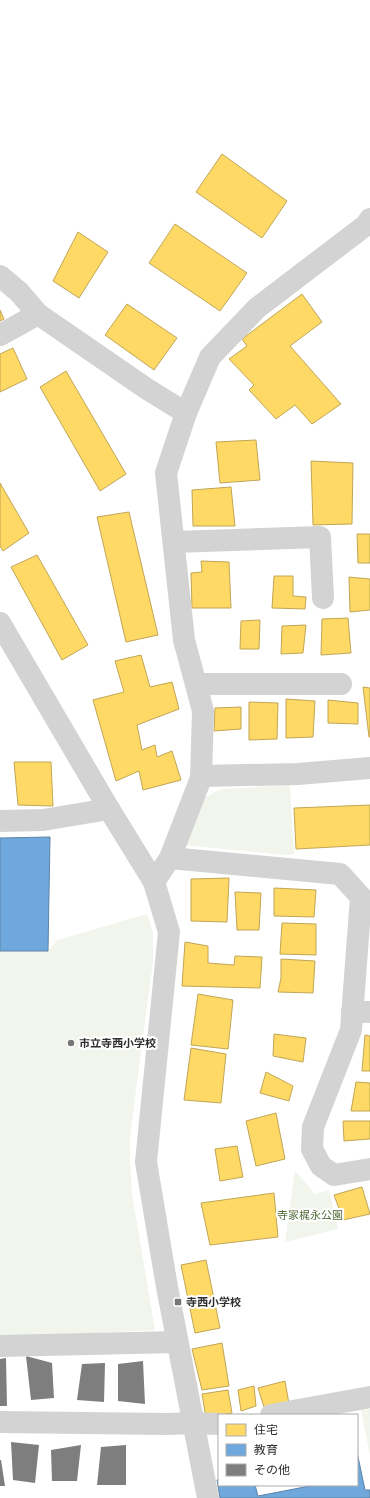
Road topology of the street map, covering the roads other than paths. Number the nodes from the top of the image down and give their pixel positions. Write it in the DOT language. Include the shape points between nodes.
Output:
graph roads {
  1 [pos="370,219"];
  2 [pos="0,276"];
  3 [pos="38,314"];
  4 [pos="0,335"];
  5 [pos="186,413"];
  6 [pos="174,542"];
  7 [pos="323,598"];
  8 [pos="0,623"];
  9 [pos="196,684"];
  10 [pos="341,684"];
  11 [pos="370,768"];
  12 [pos="201,776"];
  13 [pos="109,809"];
  14 [pos="0,821"];
  15 [pos="170,858"];
  16 [pos="154,882"];
  17 [pos="361,1012"];
  18 [pos="370,1169"];
  19 [pos="177,1342"];
  20 [pos="0,1346"];
  21 [pos="370,1397"];
  22 [pos="276,1414"];
  23 [pos="0,1422"];
  24 [pos="194,1422"];
  25 [pos="218,1424"];
  26 [pos="208,1498"];
  1 -- 5 [label="street" via="366,225 257,308 210,357"];
  2 -- 3 [label="street" via="19,292"];
  3 -- 4 [label="street"];
  3 -- 5 [label="street"];
  5 -- 6 [label="street" via="166,473"];
  6 -- 7 [label="street" via="320,537"];
  6 -- 9 [label="street" via="184,640"];
  8 -- 13 [label="street"];
  9 -- 10 [label="street"];
  9 -- 12 [label="street" via="203,712"];
  11 -- 12 [label="street" via="298,774"];
  12 -- 15 [label="street"];
  13 -- 14 [label="street" via="43,820"];
  13 -- 16 [label="street"];
  15 -- 16 [label="street"];
  15 -- 17 [label="street" via="340,874 361,897"];
  16 -- 19 [label="street" via="169,932 146,1162"];
  17 -- 18 [label="street" via="351,1030 313,1127 312,1148 321,1166 334,1174"];
  19 -- 20 [label="street"];
  19 -- 24 [label="street"];
  21 -- 22 [label="street"];
  23 -- 24 [label="street"];
  24 -- 25 [label="street"];
  24 -- 26 [label="street"];
}
